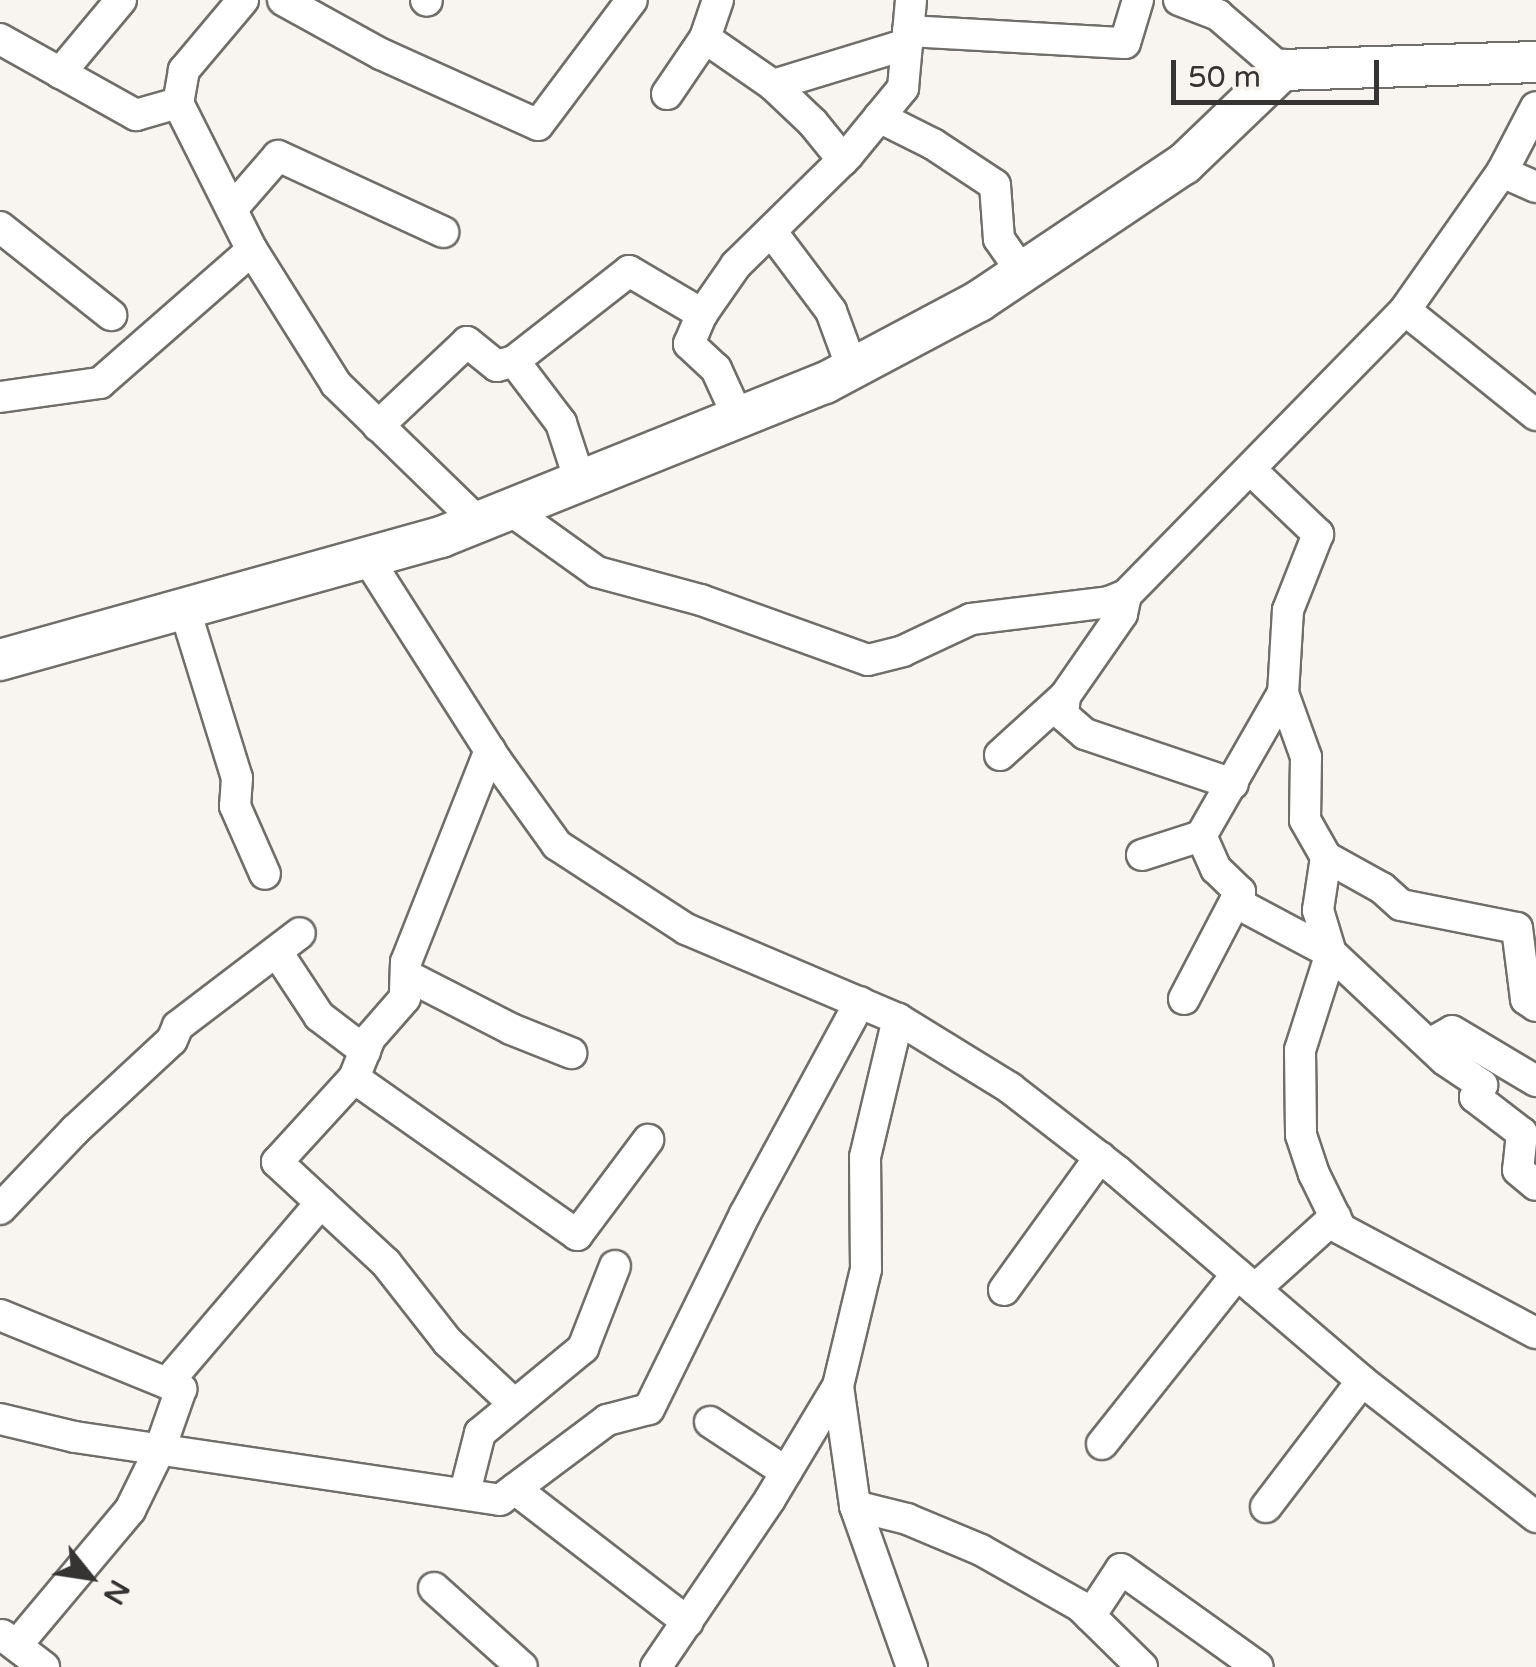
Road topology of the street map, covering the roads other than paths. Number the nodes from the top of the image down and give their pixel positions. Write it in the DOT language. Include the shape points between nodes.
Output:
graph roads {
  1 [pos="120,0"];
  2 [pos="244,0"];
  3 [pos="284,0"];
  4 [pos="632,0"];
  5 [pos="718,0"];
  6 [pos="911,0"];
  7 [pos="1138,0"];
  8 [pos="1180,0"];
  9 [pos="908,37"];
  10 [pos="706,38"];
  11 [pos="4,49"];
  12 [pos="1536,62"];
  13 [pos="1282,70"];
  14 [pos="60,73"];
  15 [pos="773,85"];
  16 [pos="667,94"];
  17 [pos="178,103"];
  18 [pos="1536,107"];
  19 [pos="879,117"];
  20 [pos="843,160"];
  21 [pos="1502,172"];
  22 [pos="1536,187"];
  23 [pos="232,209"];
  24 [pos="0,227"];
  25 [pos="771,231"];
  26 [pos="442,232"];
  27 [pos="252,250"];
  28 [pos="1022,272"];
  29 [pos="1405,310"];
  30 [pos="702,314"];
  31 [pos="112,316"];
  32 [pos="514,361"];
  33 [pos="852,368"];
  34 [pos="0,397"];
  35 [pos="1536,414"];
  36 [pos="738,417"];
  37 [pos="378,426"];
  38 [pos="1251,470"];
  39 [pos="580,481"];
  40 [pos="494,516"];
  41 [pos="366,556"];
  42 [pos="1126,595"];
  43 [pos="184,608"];
  44 [pos="0,660"];
  45 [pos="1284,693"];
  46 [pos="1064,696"];
  47 [pos="490,750"];
  48 [pos="1000,755"];
  49 [pos="1234,784"];
  50 [pos="1201,836"];
  51 [pos="1142,854"];
  52 [pos="1326,858"];
  53 [pos="265,874"];
  54 [pos="1235,902"];
  55 [pos="1527,926"];
  56 [pos="1331,953"];
  57 [pos="406,975"];
  58 [pos="1184,1000"];
  59 [pos="860,1002"];
  60 [pos="1536,1006"];
  61 [pos="898,1018"];
  62 [pos="1428,1044"];
  63 [pos="571,1053"];
  64 [pos="359,1064"];
  65 [pos="1536,1081"];
  66 [pos="648,1140"];
  67 [pos="1100,1157"];
  68 [pos="1536,1185"];
  69 [pos="321,1203"];
  70 [pos="0,1209"];
  71 [pos="1335,1217"];
  72 [pos="615,1266"];
  73 [pos="1246,1281"];
  74 [pos="1004,1290"];
  75 [pos="0,1315"];
  76 [pos="1536,1332"];
  77 [pos="1362,1381"];
  78 [pos="168,1384"];
  79 [pos="838,1386"];
  80 [pos="513,1403"];
  81 [pos="0,1418"];
  82 [pos="710,1422"];
  83 [pos="1102,1444"];
  84 [pos="160,1449"];
  85 [pos="786,1472"];
  86 [pos="515,1489"];
  87 [pos="465,1492"];
  88 [pos="855,1506"];
  89 [pos="1266,1508"];
  90 [pos="1536,1517"];
  91 [pos="434,1588"];
  92 [pos="1090,1616"];
  93 [pos="688,1622"];
  94 [pos="8,1640"];
  95 [pos="44,1667"];
  96 [pos="522,1667"];
  97 [pos="656,1667"];
  98 [pos="912,1667"];
  99 [pos="1142,1667"];
  100 [pos="1258,1667"];
  1 -- 14 [label="street"];
  2 -- 17 [label="street" via="184,70"];
  3 -- 4 [label="street" via="381,54 538,125"];
  5 -- 10 [label="street"];
  6 -- 9 [label="street"];
  7 -- 9 [label="street" via="1125,43"];
  8 -- 13 [label="street" via="1218,16"];
  9 -- 15 [label="street"];
  9 -- 19 [label="street" via="903,88"];
  10 -- 15 [label="street"];
  10 -- 16 [label="street"];
  11 -- 14 [label="street"];
  12 -- 13 [label="main road"];
  13 -- 28 [label="main road" via="1184,164"];
  14 -- 17 [label="street" via="136,115"];
  15 -- 20 [label="street"];
  17 -- 23 [label="street"];
  18 -- 21 [label="street"];
  19 -- 20 [label="street"];
  19 -- 28 [label="street" via="995,185 1000,239"];
  20 -- 25 [label="street"];
  21 -- 22 [label="street"];
  21 -- 29 [label="street"];
  23 -- 26 [label="street" via="278,156"];
  23 -- 27 [label="street"];
  24 -- 31 [label="street"];
  25 -- 30 [label="street" via="736,265"];
  25 -- 33 [label="street" via="831,311"];
  27 -- 34 [label="street" via="100,384"];
  27 -- 37 [label="street" via="336,384"];
  28 -- 33 [label="main road"];
  29 -- 35 [label="street"];
  29 -- 38 [label="street"];
  30 -- 32 [label="street" via="630,271"];
  30 -- 36 [label="street" via="689,344 716,369"];
  32 -- 37 [label="street" via="497,366 467,342"];
  32 -- 39 [label="street" via="561,423"];
  33 -- 36 [label="main road"];
  36 -- 39 [label="main road"];
  37 -- 40 [label="street"];
  38 -- 42 [label="street"];
  38 -- 45 [label="street" via="1318,534 1288,610"];
  39 -- 40 [label="main road"];
  40 -- 41 [label="main road"];
  40 -- 42 [label="street" via="598,572 868,660 971,619"];
  41 -- 43 [label="main road"];
  41 -- 47 [label="street"];
  42 -- 46 [label="street" via="1122,614"];
  43 -- 44 [label="main road"];
  43 -- 53 [label="street" via="236,778 234,806"];
  45 -- 49 [label="street"];
  45 -- 52 [label="street" via="1306,757 1305,820"];
  46 -- 48 [label="street"];
  46 -- 49 [label="street" via="1064,715 1085,734"];
  47 -- 57 [label="street"];
  47 -- 59 [label="street" via="557,845 686,929"];
  49 -- 50 [label="street"];
  50 -- 51 [label="street"];
  50 -- 54 [label="street" via="1216,868 1240,892"];
  52 -- 55 [label="street" via="1402,905"];
  52 -- 56 [label="street" via="1318,910"];
  54 -- 56 [label="street"];
  54 -- 58 [label="street"];
  55 -- 60 [label="street" via="1526,998"];
  56 -- 62 [label="street"];
  56 -- 71 [label="street" via="1300,1050 1301,1135"];
  57 -- 63 [label="street"];
  57 -- 64 [label="street" via="405,998 370,1038"];
  59 -- 61 [label="street"];
  59 -- 86 [label="street" via="744,1214 649,1409 607,1420"];
  61 -- 67 [label="street" via="1010,1088"];
  61 -- 79 [label="street" via="865,1157 866,1269"];
  62 -- 65 [label="street" via="1452,1031"];
  62 -- 68 [label="street" via="1482,1085 1475,1098 1522,1133 1518,1170"];
  64 -- 66 [label="street" via="577,1235"];
  64 -- 69 [label="street" via="277,1162"];
  64 -- 70 [label="street" via="319,1016 288,943 178,1026 172,1040"];
  67 -- 73 [label="street"];
  67 -- 74 [label="street"];
  69 -- 78 [label="street"];
  69 -- 80 [label="street"];
  71 -- 73 [label="street"];
  71 -- 76 [label="street" via="1341,1229"];
  72 -- 80 [label="street" via="583,1348"];
  73 -- 77 [label="street"];
  73 -- 83 [label="street"];
  75 -- 78 [label="street"];
  77 -- 89 [label="street"];
  77 -- 90 [label="street"];
  78 -- 84 [label="street" via="181,1389"];
  79 -- 85 [label="street"];
  79 -- 88 [label="street"];
  80 -- 87 [label="street" via="480,1432"];
  81 -- 84 [label="street"];
  82 -- 85 [label="street"];
  84 -- 87 [label="street"];
  84 -- 94 [label="street" via="130,1510"];
  85 -- 93 [label="street"];
  86 -- 87 [label="street" via="500,1500"];
  86 -- 93 [label="street"];
  88 -- 92 [label="street" via="981,1550"];
  88 -- 98 [label="street"];
  91 -- 96 [label="street"];
  92 -- 99 [label="street"];
  92 -- 100 [label="street" via="1121,1568"];
  93 -- 97 [label="street"];
  94 -- 95 [label="street"];
}
